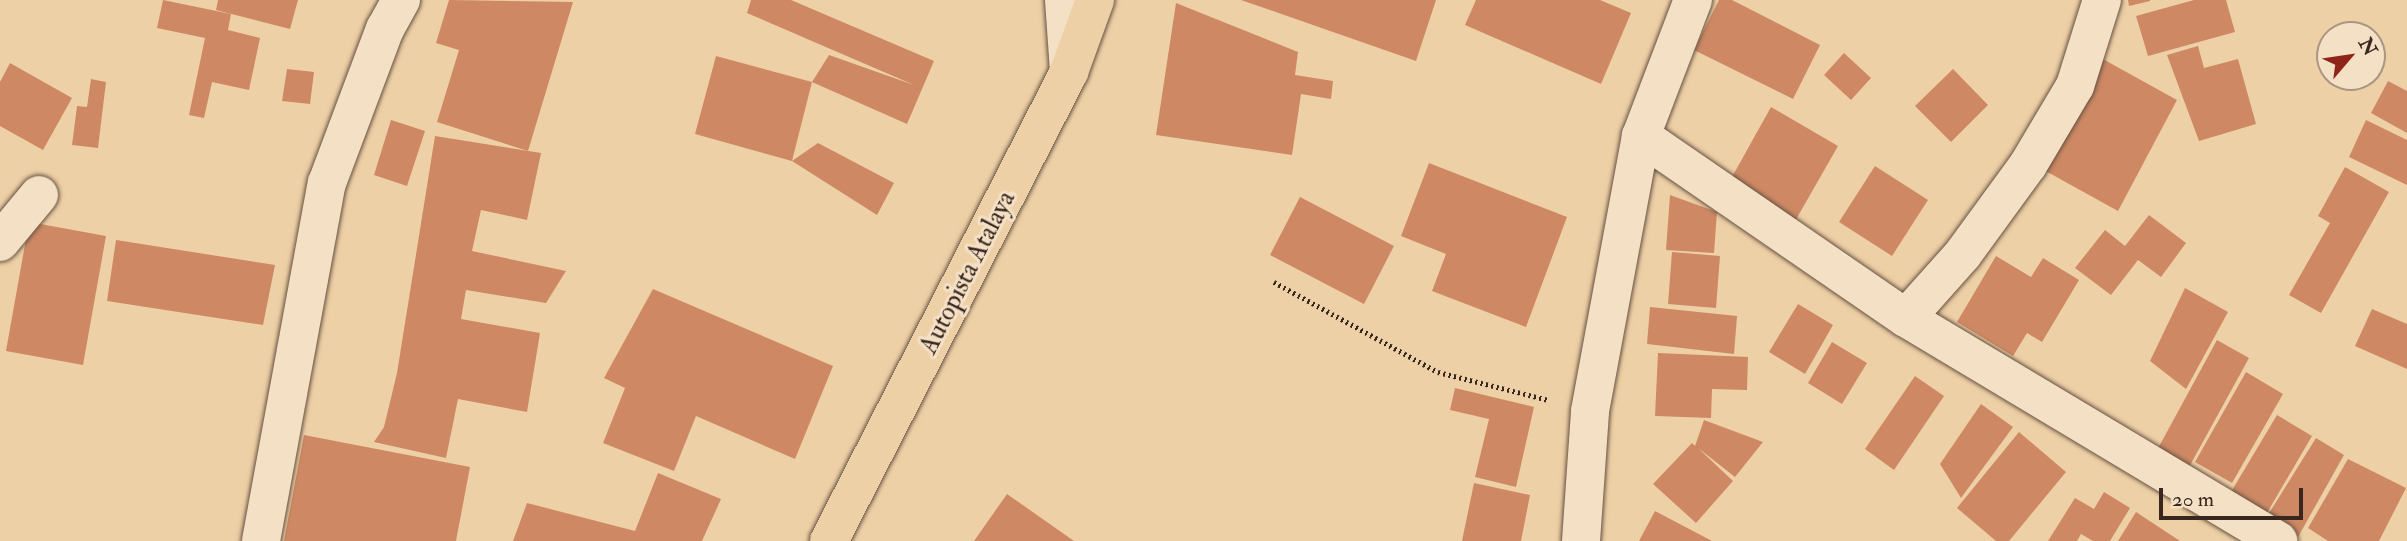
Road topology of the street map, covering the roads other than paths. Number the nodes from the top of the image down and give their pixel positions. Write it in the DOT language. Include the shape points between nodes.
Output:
graph roads {
  1 [pos="401,0"];
  2 [pos="1064,0"];
  3 [pos="1095,0"];
  4 [pos="1693,0"];
  5 [pos="2102,0"];
  6 [pos="1069,72"];
  7 [pos="1642,136"];
  8 [pos="39,195"];
  9 [pos="0,242"];
  10 [pos="1906,318"];
  11 [pos="261,541"];
  12 [pos="829,541"];
  13 [pos="1581,541"];
  14 [pos="2278,541"];
  1 -- 11 [label="street" via="384,29 327,183"];
  2 -- 6 [label="street"];
  3 -- 6 [label="main road, Autopista Atalaya"];
  4 -- 7 [label="street"];
  5 -- 10 [label="street" via="2075,86 2028,165 1963,254"];
  6 -- 12 [label="main road, Autopista Atalaya"];
  7 -- 10 [label="street"];
  7 -- 13 [label="street" via="1590,411"];
  8 -- 9 [label="street"];
  10 -- 14 [label="street"];
}
